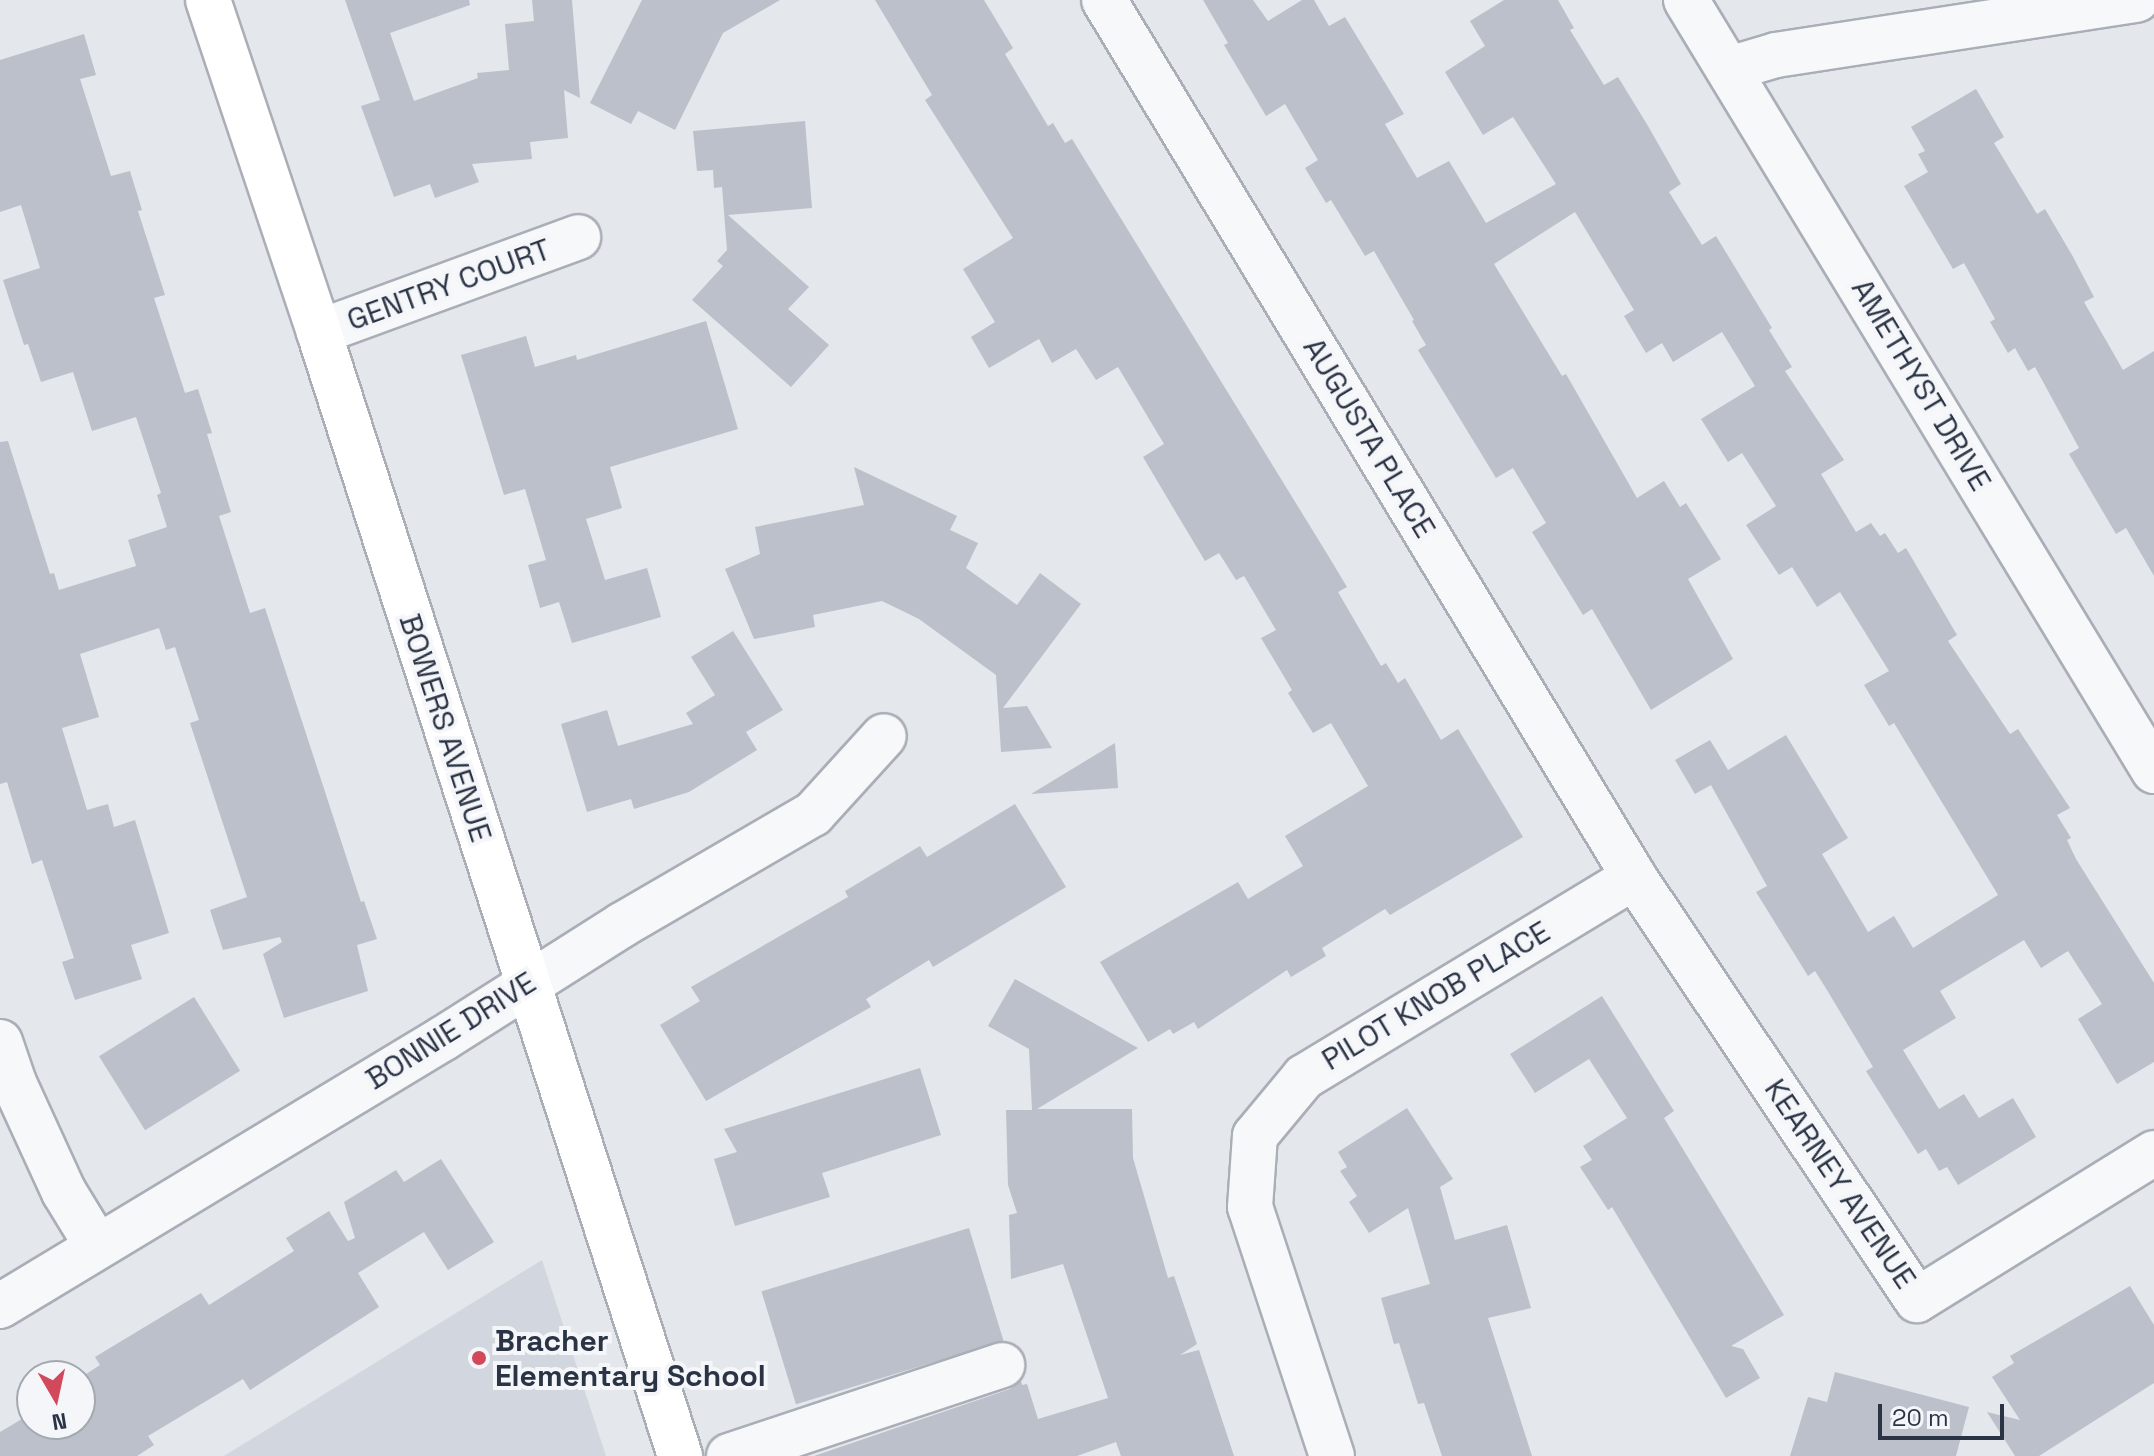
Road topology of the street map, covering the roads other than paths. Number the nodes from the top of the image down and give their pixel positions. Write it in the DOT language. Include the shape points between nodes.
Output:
graph roads {
  1 [pos="208,0"];
  2 [pos="1104,0"];
  3 [pos="1686,0"];
  4 [pos="2137,0"];
  5 [pos="1729,69"];
  6 [pos="578,237"];
  7 [pos="319,332"];
  8 [pos="884,736"];
  9 [pos="2154,771"];
  10 [pos="1634,877"];
  11 [pos="526,984"];
  12 [pos="0,1042"];
  13 [pos="2154,1153"];
  14 [pos="97,1246"];
  15 [pos="0,1306"];
  16 [pos="1002,1365"];
  17 [pos="679,1456"];
  18 [pos="729,1456"];
  19 [pos="1332,1456"];
  1 -- 7 [label="main road, BOWERS AVENUE"];
  2 -- 10 [label="street, AUGUSTA PLACE"];
  3 -- 5 [label="street, AMETHYST DRIVE"];
  4 -- 5 [label="street" via="1776,55"];
  5 -- 9 [label="street, AMETHYST DRIVE"];
  6 -- 7 [label="street, GENTRY COURT"];
  7 -- 11 [label="main road, BOWERS AVENUE"];
  8 -- 11 [label="street, BONNIE DRIVE" via="813,814"];
  10 -- 13 [label="street, KEARNEY AVENUE" via="1917,1300"];
  10 -- 19 [label="street, PILOT KNOB PLACE" via="1304,1077 1255,1136 1250,1207"];
  11 -- 14 [label="street, BONNIE DRIVE"];
  11 -- 17 [label="main road, BOWERS AVENUE"];
  12 -- 14 [label="street" via="64,1192"];
  14 -- 15 [label="street, BONNIE DRIVE"];
  16 -- 18 [label="street"];
}
